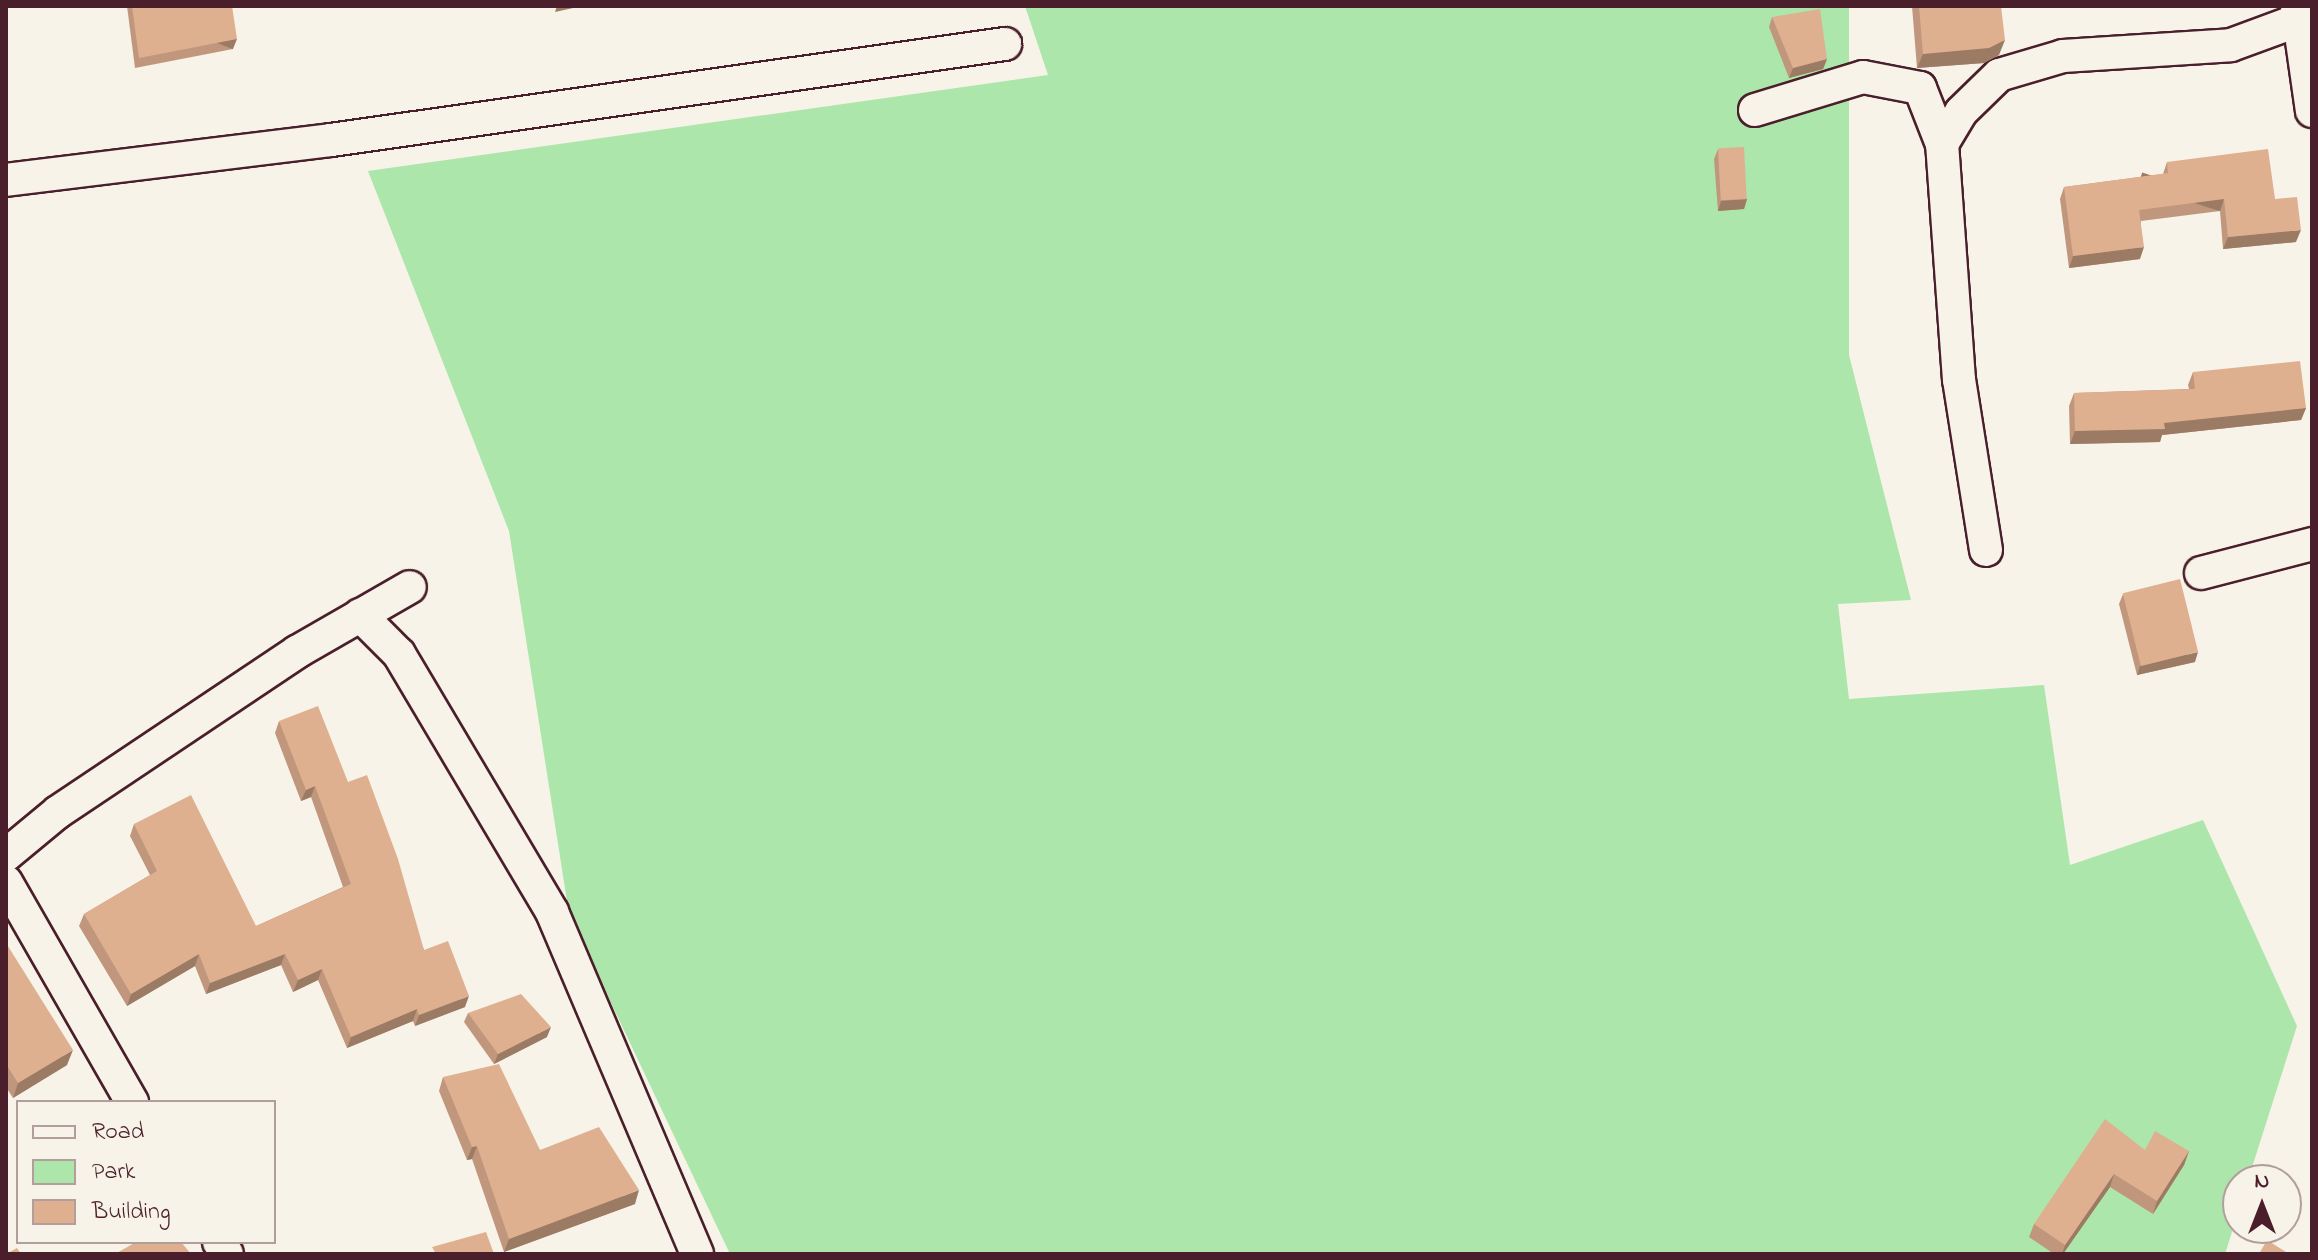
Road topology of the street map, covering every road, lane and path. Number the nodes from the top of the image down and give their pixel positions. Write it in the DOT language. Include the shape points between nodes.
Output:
graph roads {
  1 [pos="2298,13"];
  2 [pos="1005,44"];
  3 [pos="1755,110"];
  4 [pos="2312,111"];
  5 [pos="1942,144"];
  6 [pos="6,180"];
  7 [pos="2312,544"];
  8 [pos="1986,550"];
  9 [pos="2201,573"];
  10 [pos="410,587"];
  11 [pos="360,615"];
  12 [pos="6,855"];
  13 [pos="6,882"];
  14 [pos="131,1100"];
  15 [pos="697,1254"];
  1 -- 4 [label="street"];
  1 -- 5 [label="street" via="2231,45 2063,56 1999,75 1961,112"];
  2 -- 6 [label="street" via="331,140"];
  3 -- 5 [label="street" via="1863,77 1920,88"];
  5 -- 8 [label="street" via="1959,380"];
  7 -- 9 [label="street"];
  10 -- 11 [label="street"];
  11 -- 12 [label="street" via="58,812"];
  11 -- 15 [label="street" via="399,654 552,912"];
  13 -- 14 [label="street"];
}
